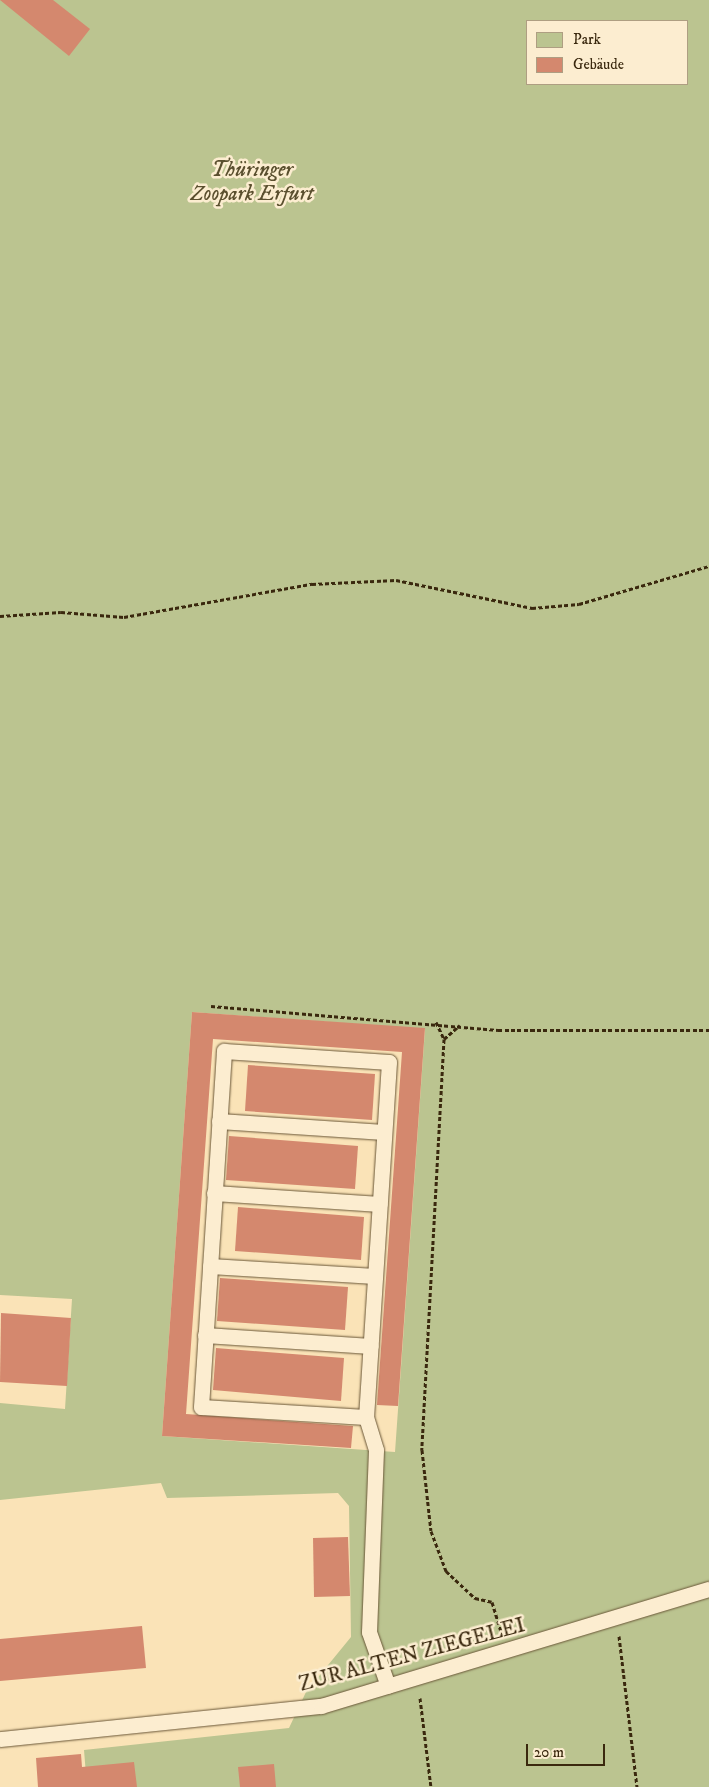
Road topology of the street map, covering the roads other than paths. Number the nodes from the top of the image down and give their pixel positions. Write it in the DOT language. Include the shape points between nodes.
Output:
graph roads {
  1 [pos="219,1121"];
  2 [pos="384,1132"];
  3 [pos="214,1193"];
  4 [pos="380,1204"];
  5 [pos="210,1266"];
  6 [pos="375,1276"];
  7 [pos="205,1335"];
  8 [pos="371,1346"];
  9 [pos="366,1417"];
  10 [pos="709,1589"];
  11 [pos="388,1686"];
  12 [pos="0,1739"];
  1 -- 2 [label="lane"];
  1 -- 2 [label="lane" via="224,1051 389,1062"];
  1 -- 3 [label="lane"];
  2 -- 4 [label="lane"];
  3 -- 4 [label="lane"];
  3 -- 5 [label="lane"];
  4 -- 6 [label="lane"];
  5 -- 6 [label="lane"];
  5 -- 7 [label="lane"];
  6 -- 8 [label="lane"];
  7 -- 8 [label="lane"];
  7 -- 9 [label="lane" via="201,1407"];
  8 -- 9 [label="lane"];
  9 -- 11 [label="lane" via="376,1450 369,1632"];
  10 -- 11 [label="lane, ZUR ALTEN ZIEGELEI"];
  11 -- 12 [label="lane, ZUR ALTEN ZIEGELEI" via="321,1706"];
}
